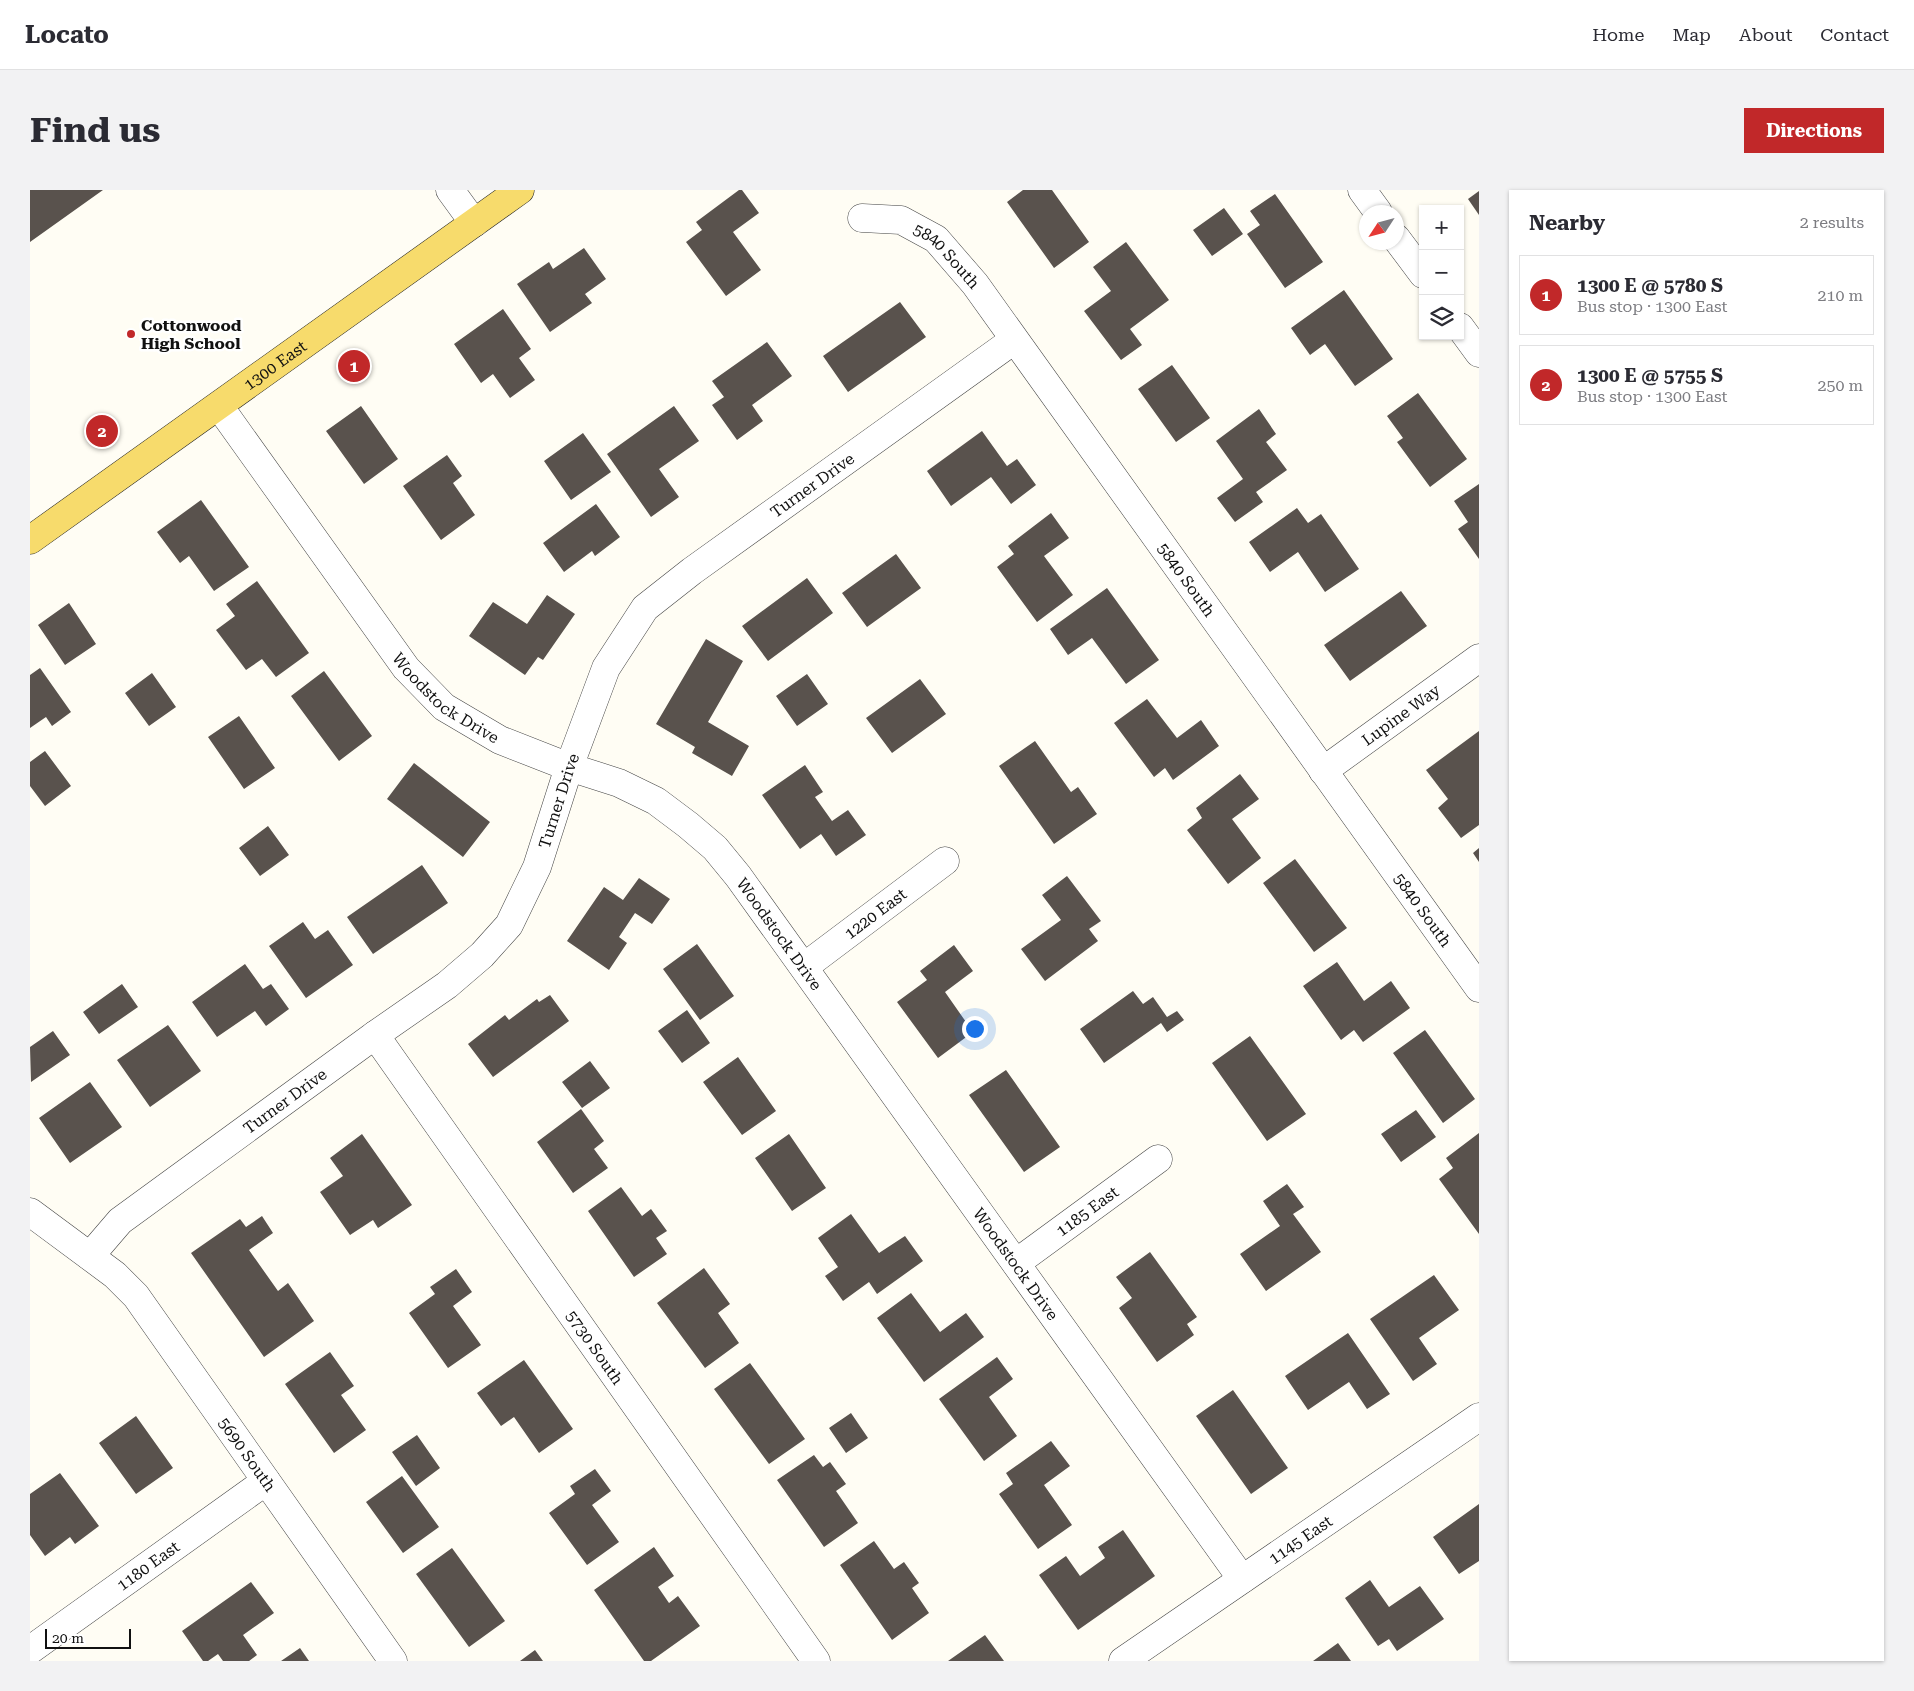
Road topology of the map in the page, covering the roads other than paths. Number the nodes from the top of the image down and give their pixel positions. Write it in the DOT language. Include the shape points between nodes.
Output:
graph roads {
  1 [pos="450,190"];
  2 [pos="520,190"];
  3 [pos="1362,190"];
  4 [pos="1373,205"];
  5 [pos="862,218"];
  6 [pos="474,223"];
  7 [pos="1404,249"];
  8 [pos="1419,269"];
  9 [pos="1464,332"];
  10 [pos="1014,340"];
  11 [pos="1479,353"];
  12 [pos="219,406"];
  13 [pos="30,540"];
  14 [pos="1479,658"];
  15 [pos="569,767"];
  16 [pos="1323,771"];
  17 [pos="945,861"];
  18 [pos="804,966"];
  19 [pos="1479,988"];
  20 [pos="375,1035"];
  21 [pos="1158,1159"];
  22 [pos="30,1212"];
  23 [pos="90,1256"];
  24 [pos="1016,1264"];
  25 [pos="1479,1417"];
  26 [pos="266,1481"];
  27 [pos="1242,1579"];
  28 [pos="30,1650"];
  29 [pos="393,1661"];
  30 [pos="816,1661"];
  31 [pos="1123,1661"];
  1 -- 6 [label="street"];
  2 -- 6 [label="main road, 1300 East"];
  3 -- 4 [label="street"];
  5 -- 10 [label="street, 5840 South" via="901,220 936,239 975,284"];
  6 -- 12 [label="main road, 1300 East"];
  7 -- 8 [label="street"];
  9 -- 11 [label="street"];
  10 -- 15 [label="street, Turner Drive" via="645,608 606,668"];
  10 -- 16 [label="street, 5840 South"];
  12 -- 13 [label="main road, 1300 East"];
  12 -- 15 [label="street, Woodstock Drive" via="406,668 444,707 500,740"];
  14 -- 16 [label="street, Lupine Way"];
  15 -- 18 [label="street, Woodstock Drive" via="619,783 656,801 688,825 715,848"];
  15 -- 20 [label="street, Turner Drive" via="537,867 509,925 482,955 447,985"];
  16 -- 19 [label="street, 5840 South"];
  17 -- 18 [label="street, 1220 East"];
  18 -- 24 [label="street, Woodstock Drive"];
  20 -- 23 [label="street, Turner Drive" via="120,1221"];
  20 -- 30 [label="street, 5730 South"];
  21 -- 24 [label="street, 1185 East"];
  22 -- 23 [label="street, 5690 South"];
  23 -- 26 [label="street, 5690 South" via="136,1296"];
  24 -- 27 [label="street, Woodstock Drive"];
  25 -- 27 [label="street, 1145 East"];
  26 -- 28 [label="street, 1180 East"];
  26 -- 29 [label="street, 5690 South"];
  27 -- 31 [label="street, 1145 East"];
}
